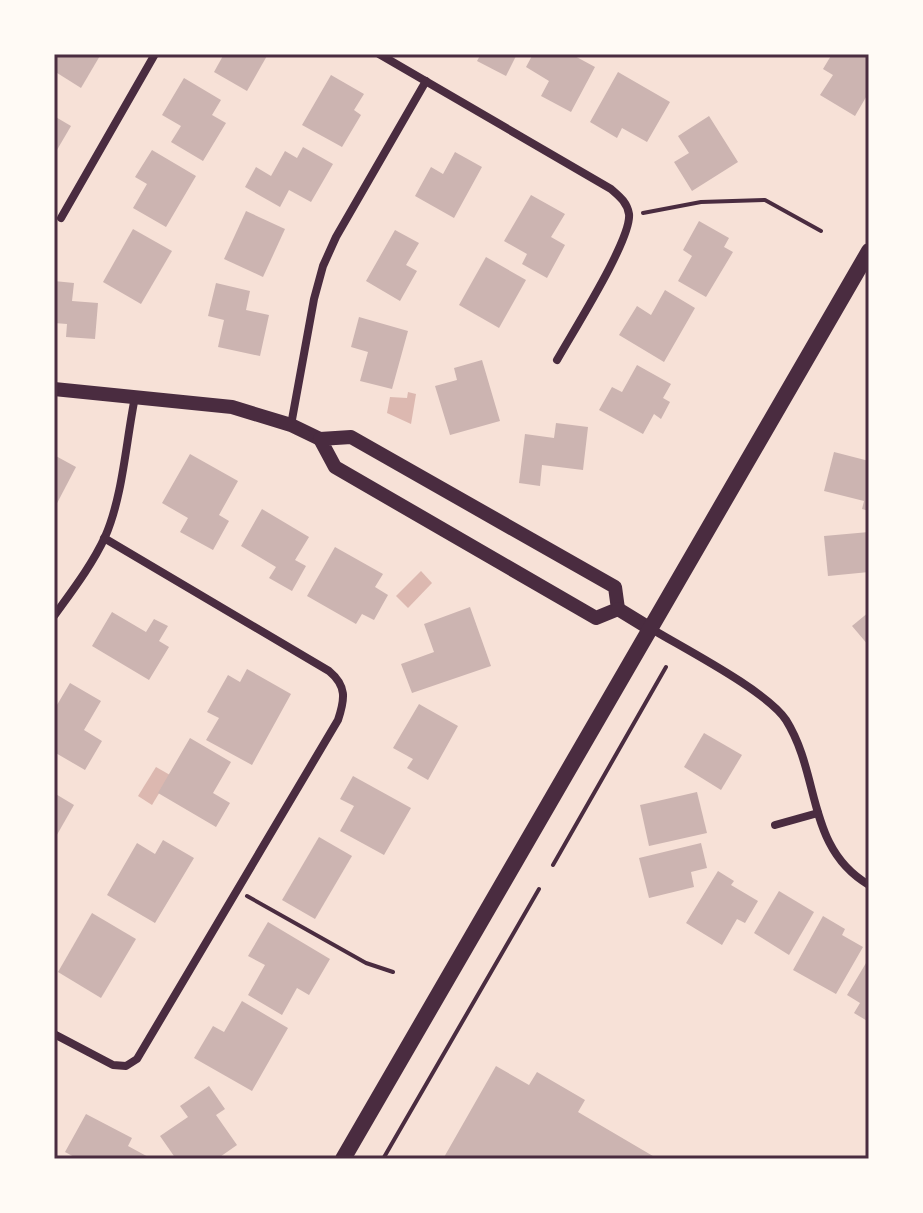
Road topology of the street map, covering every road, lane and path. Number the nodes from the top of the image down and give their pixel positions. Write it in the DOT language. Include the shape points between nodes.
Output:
graph roads {
  1 [pos="155,54"];
  2 [pos="379,54"];
  3 [pos="426,81"];
  4 [pos="629,215"];
  5 [pos="61,218"];
  6 [pos="821,231"];
  7 [pos="869,251"];
  8 [pos="557,360"];
  9 [pos="54,389"];
  10 [pos="135,397"];
  11 [pos="291,425"];
  12 [pos="320,439"];
  13 [pos="104,538"];
  14 [pos="618,609"];
  15 [pos="54,616"];
  16 [pos="649,628"];
  17 [pos="666,667"];
  18 [pos="818,813"];
  19 [pos="775,825"];
  20 [pos="553,865"];
  21 [pos="869,885"];
  22 [pos="539,889"];
  23 [pos="237,891"];
  24 [pos="393,972"];
  25 [pos="54,1034"];
  26 [pos="343,1159"];
  27 [pos="383,1159"];
  1 -- 5 [label="street"];
  2 -- 3 [label="street"];
  3 -- 4 [label="street" via="611,189 625,201"];
  3 -- 11 [label="street" via="323,266"];
  4 -- 6 [label="path" via="701,202 765,200"];
  4 -- 8 [label="street" via="621,244"];
  7 -- 16 [label="main road"];
  9 -- 10 [label="street"];
  10 -- 11 [label="street" via="232,407"];
  10 -- 13 [label="street"];
  11 -- 12 [label="street"];
  12 -- 14 [label="street" via="351,437 573,563 615,587"];
  12 -- 14 [label="street" via="335,467 596,618"];
  13 -- 15 [label="street"];
  13 -- 23 [label="street" via="329,671 344,689 338,720"];
  14 -- 16 [label="street"];
  16 -- 18 [label="street" via="756,691 785,718 802,751"];
  16 -- 26 [label="main road"];
  17 -- 20 [label="path"];
  18 -- 19 [label="street"];
  18 -- 21 [label="street" via="838,860"];
  22 -- 27 [label="path"];
  23 -- 24 [label="path" via="366,963"];
  23 -- 25 [label="street" via="137,1059 126,1066 113,1065"];
}
